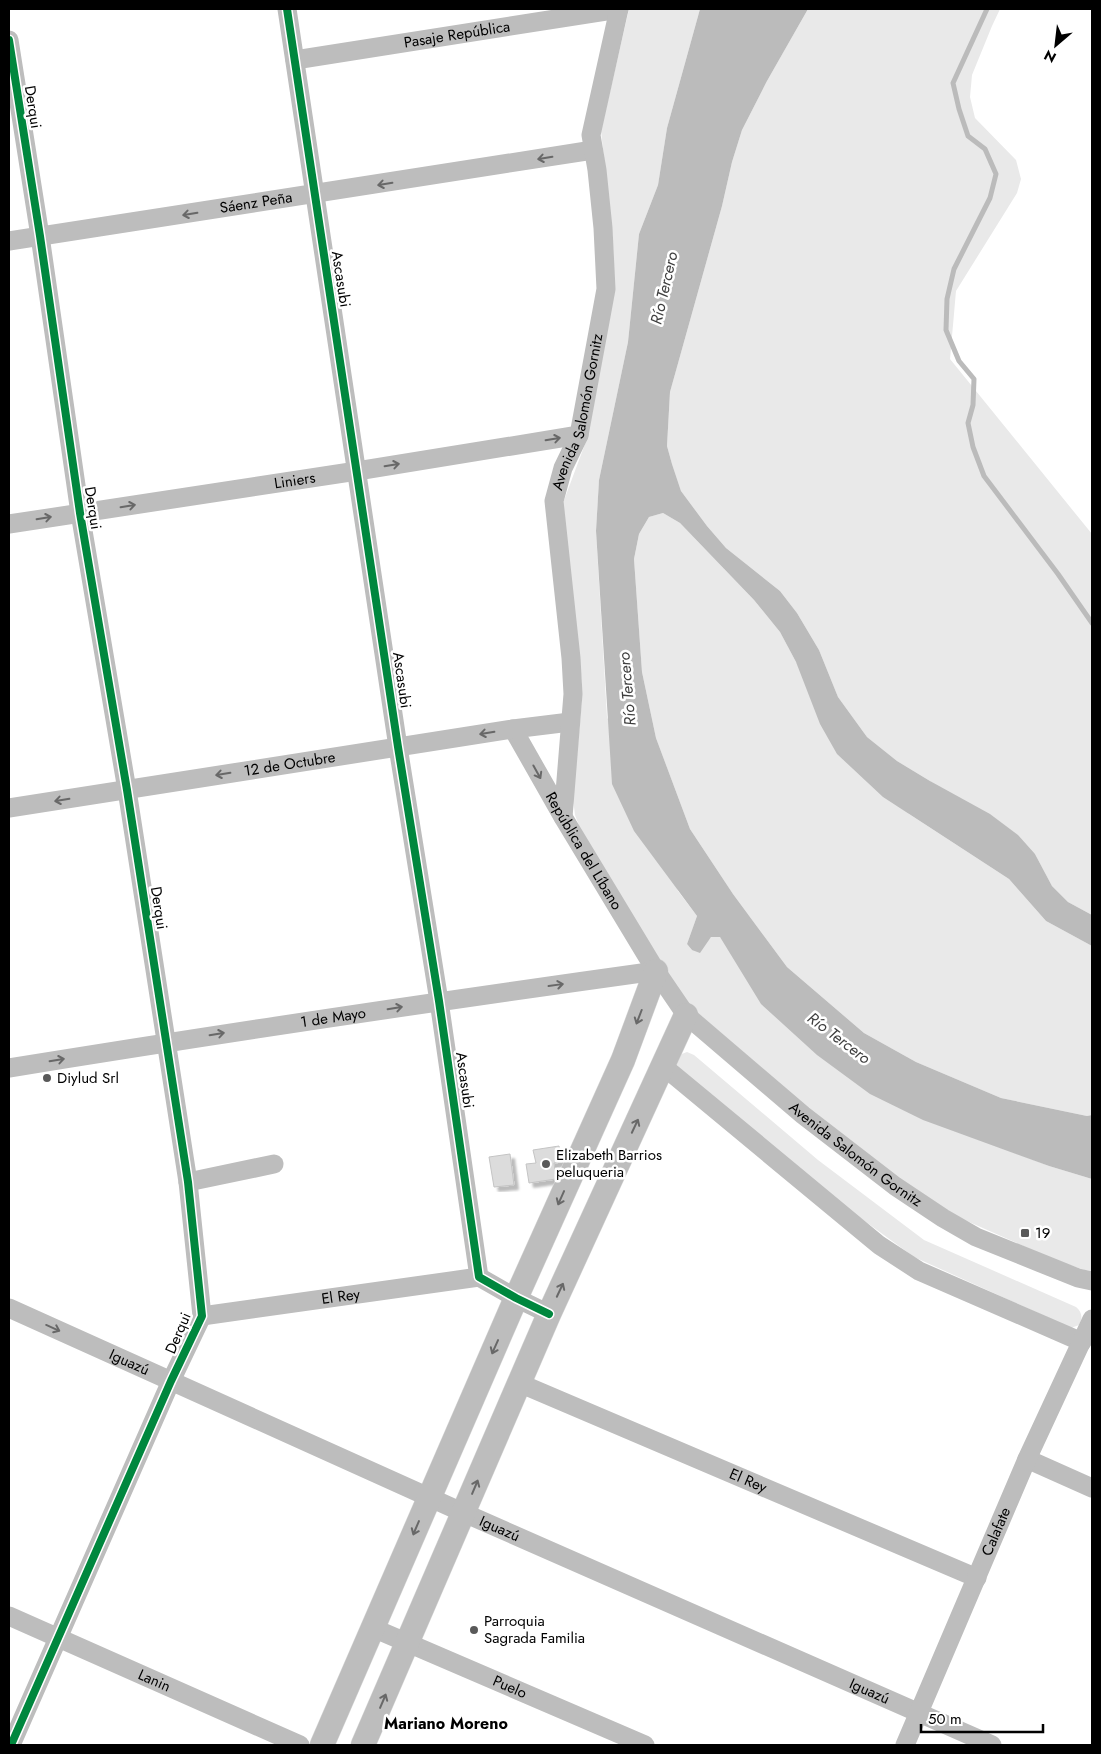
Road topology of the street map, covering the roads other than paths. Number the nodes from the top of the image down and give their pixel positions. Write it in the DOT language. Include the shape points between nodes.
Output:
graph roads {
  1 [pos="287,9"];
  2 [pos="619,9"];
  3 [pos="9,40"];
  4 [pos="295,60"];
  5 [pos="594,150"];
  6 [pos="314,195"];
  7 [pos="40,236"];
  8 [pos="9,241"];
  9 [pos="579,435"];
  10 [pos="357,471"];
  11 [pos="80,513"];
  12 [pos="9,524"];
  13 [pos="570,722"];
  14 [pos="514,729"];
  15 [pos="398,747"];
  16 [pos="126,790"];
  17 [pos="9,808"];
  18 [pos="563,817"];
  19 [pos="656,972"];
  20 [pos="439,1001"];
  21 [pos="686,1014"];
  22 [pos="166,1042"];
  23 [pos="663,1066"];
  24 [pos="9,1068"];
  25 [pos="274,1164"];
  26 [pos="188,1182"];
  27 [pos="479,1277"];
  28 [pos="1092,1281"];
  29 [pos="516,1298"];
  30 [pos="9,1308"];
  31 [pos="549,1314"];
  32 [pos="202,1316"];
  33 [pos="1092,1319"];
  34 [pos="1082,1342"];
  35 [pos="171,1380"];
  36 [pos="519,1383"];
  37 [pos="1027,1459"];
  38 [pos="1092,1488"];
  39 [pos="429,1497"];
  40 [pos="464,1513"];
  41 [pos="977,1578"];
  42 [pos="9,1616"];
  43 [pos="373,1628"];
  44 [pos="58,1638"];
  45 [pos="407,1644"];
  46 [pos="919,1712"];
  47 [pos="11,1745"];
  48 [pos="300,1745"];
  49 [pos="322,1745"];
  50 [pos="363,1745"];
  51 [pos="646,1745"];
  52 [pos="905,1745"];
  53 [pos="992,1745"];
  1 -- 4 [label="street, Ascasubi"];
  2 -- 4 [label="street, Pasaje República"];
  2 -- 5 [label="street, Avenida Salomón Gornitz" via="593,121"];
  3 -- 7 [label="street, Derqui"];
  4 -- 6 [label="street, Ascasubi"];
  5 -- 6 [label="street, Sáenz Peña, one-way"];
  5 -- 9 [label="street, Avenida Salomón Gornitz" via="604,228 606,289"];
  6 -- 7 [label="street, Sáenz Peña, one-way"];
  6 -- 10 [label="street, Ascasubi"];
  7 -- 8 [label="street, Sáenz Peña"];
  7 -- 11 [label="street, Derqui"];
  10 -- 9 [label="street, Liniers, one-way"];
  9 -- 13 [label="street, Avenida Salomón Gornitz" via="563,468 554,501 571,658"];
  11 -- 10 [label="street, Liniers, one-way"];
  10 -- 15 [label="street, Ascasubi"];
  12 -- 11 [label="street, Liniers, one-way"];
  11 -- 16 [label="street, Derqui"];
  13 -- 14 [label="street, 12 de Octubre"];
  13 -- 18 [label="street, Avenida Salomón Gornitz"];
  14 -- 15 [label="street, 12 de Octubre, one-way"];
  14 -- 18 [label="street, República del Líbano, one-way"];
  15 -- 16 [label="street, 12 de Octubre, one-way"];
  15 -- 20 [label="street, Ascasubi"];
  16 -- 17 [label="street, 12 de Octubre, one-way"];
  16 -- 22 [label="street, Derqui"];
  18 -- 19 [label="street, República del Líbano"];
  20 -- 19 [label="street, 1 de Mayo, one-way"];
  19 -- 21 [label="street, Avenida Salomón Gornitz"];
  19 -- 29 [label="main road, one-way" via="623,1060"];
  22 -- 20 [label="street, 1 de Mayo, one-way"];
  20 -- 27 [label="street, Ascasubi"];
  21 -- 23 [label="main road"];
  21 -- 28 [label="street, Avenida Salomón Gornitz" via="803,1115 895,1186 943,1218 976,1237"];
  24 -- 22 [label="street, 1 de Mayo, one-way"];
  22 -- 26 [label="street, Derqui"];
  31 -- 23 [label="main road, one-way"];
  23 -- 34 [label="street" via="879,1246 919,1271"];
  25 -- 26 [label="street"];
  26 -- 32 [label="street, Derqui"];
  27 -- 29 [label="street"];
  27 -- 32 [label="street, El Rey"];
  29 -- 31 [label="street"];
  29 -- 39 [label="main road, one-way"];
  30 -- 35 [label="street, Iguazú, one-way"];
  31 -- 36 [label="main road"];
  32 -- 35 [label="street, Derqui"];
  33 -- 34 [label="street, Calafate"];
  34 -- 37 [label="street, Calafate"];
  35 -- 39 [label="street, Iguazú"];
  35 -- 44 [label="street, Derqui"];
  40 -- 36 [label="main road, one-way"];
  36 -- 41 [label="street, El Rey"];
  37 -- 38 [label="street"];
  37 -- 41 [label="street, Calafate"];
  39 -- 40 [label="street, Iguazú"];
  39 -- 43 [label="main road, one-way"];
  40 -- 45 [label="main road"];
  40 -- 46 [label="street, Iguazú"];
  41 -- 46 [label="street, Calafate"];
  42 -- 44 [label="street, Lanin"];
  43 -- 45 [label="street, Puelo"];
  43 -- 49 [label="main road"];
  44 -- 47 [label="street, Derqui"];
  44 -- 48 [label="street, Lanin"];
  50 -- 45 [label="main road, one-way"];
  45 -- 51 [label="street, Puelo"];
  46 -- 52 [label="street, Calafate"];
  46 -- 53 [label="street, Iguazú"];
}
